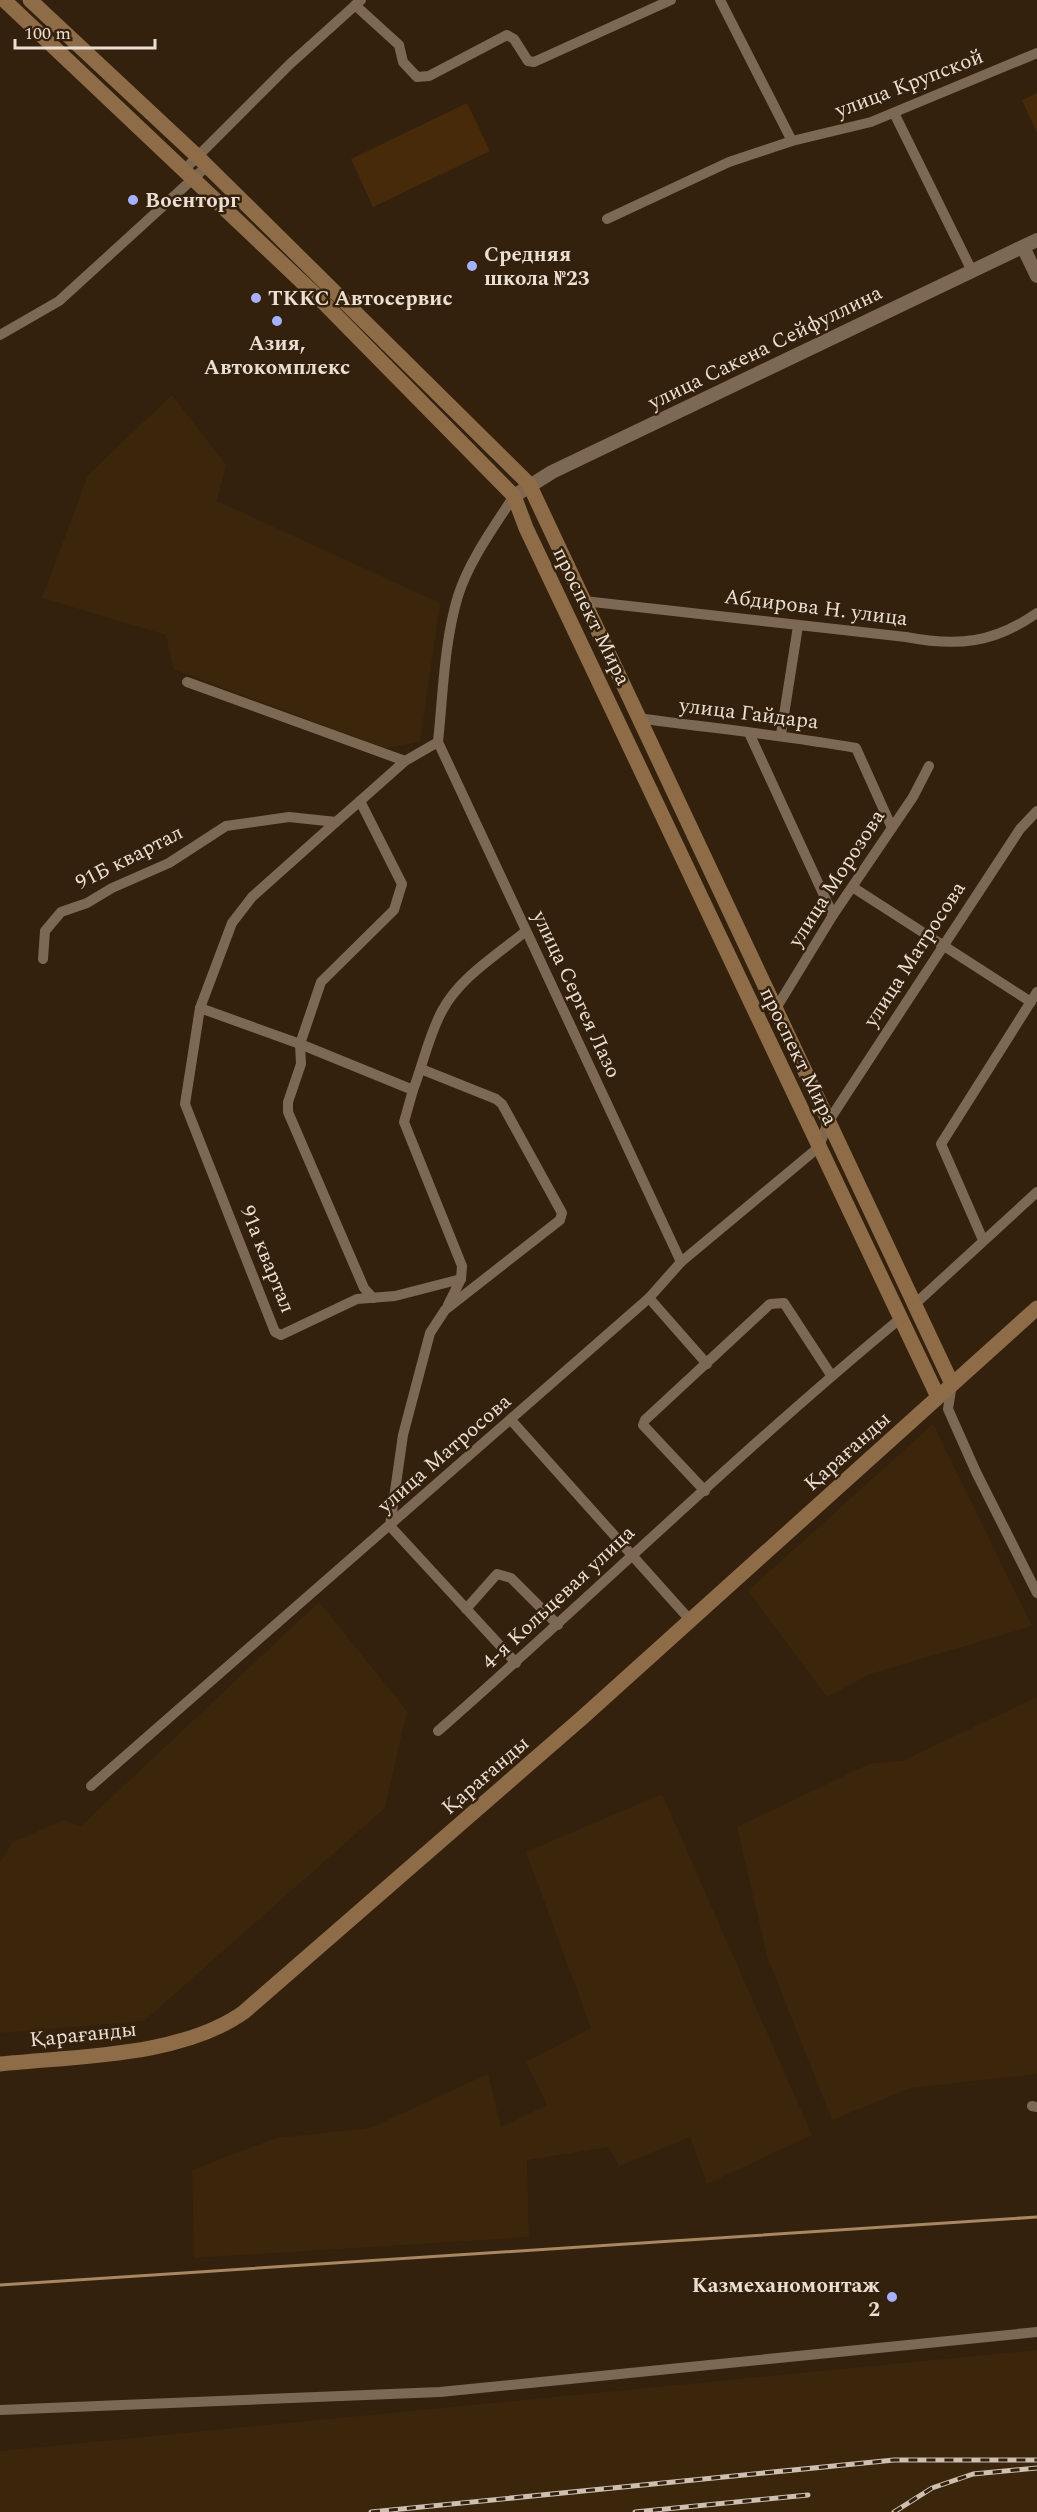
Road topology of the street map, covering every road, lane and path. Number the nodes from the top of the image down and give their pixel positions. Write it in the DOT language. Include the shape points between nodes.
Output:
graph roads {
  1 [pos="4,0"];
  2 [pos="30,0"];
  3 [pos="672,0"];
  4 [pos="720,0"];
  5 [pos="358,2"];
  6 [pos="1037,53"];
  7 [pos="894,113"];
  8 [pos="792,141"];
  9 [pos="202,161"];
  10 [pos="189,173"];
  11 [pos="607,219"];
  12 [pos="1037,240"];
  13 [pos="1023,247"];
  14 [pos="972,271"];
  15 [pos="1037,276"];
  16 [pos="0,335"];
  17 [pos="529,484"];
  18 [pos="514,496"];
  19 [pos="584,601"];
  20 [pos="1037,613"];
  21 [pos="798,626"];
  22 [pos="188,682"];
  23 [pos="637,718"];
  24 [pos="749,733"];
  25 [pos="781,734"];
  26 [pos="438,742"];
  27 [pos="405,761"];
  28 [pos="928,766"];
  29 [pos="360,801"];
  30 [pos="1037,811"];
  31 [pos="336,822"];
  32 [pos="892,828"];
  33 [pos="854,888"];
  34 [pos="833,915"];
  35 [pos="526,932"];
  36 [pos="942,945"];
  37 [pos="43,959"];
  38 [pos="1034,997"];
  39 [pos="200,1008"];
  40 [pos="775,1010"];
  41 [pos="300,1044"];
  42 [pos="421,1069"];
  43 [pos="413,1090"];
  44 [pos="828,1122"];
  45 [pos="819,1147"];
  46 [pos="1037,1192"];
  47 [pos="983,1240"];
  48 [pos="681,1262"];
  49 [pos="461,1280"];
  50 [pos="373,1298"];
  51 [pos="649,1298"];
  52 [pos="915,1304"];
  53 [pos="1037,1308"];
  54 [pos="445,1310"];
  55 [pos="901,1318"];
  56 [pos="707,1364"];
  57 [pos="831,1375"];
  58 [pos="952,1384"];
  59 [pos="943,1403"];
  60 [pos="511,1420"];
  61 [pos="705,1491"];
  62 [pos="390,1526"];
  63 [pos="633,1553"];
  64 [pos="1037,1593"];
  65 [pos="466,1609"];
  66 [pos="690,1620"];
  67 [pos="558,1625"];
  68 [pos="516,1663"];
  69 [pos="438,1731"];
  70 [pos="92,1786"];
  71 [pos="0,2064"];
  72 [pos="1037,2332"];
  73 [pos="0,2410"];
  1 -- 10 [label="main road, проспект Мира"];
  2 -- 9 [label="main road, проспект Мира"];
  3 -- 5 [label="street" via="545,58 528,61 507,35 429,76 417,77 403,62 399,45"];
  4 -- 8 [label="street"];
  5 -- 9 [label="street" via="290,64"];
  6 -- 7 [label="street, улица Крупской"];
  7 -- 8 [label="street, улица Крупской"];
  7 -- 14 [label="street"];
  8 -- 11 [label="street, улица Крупской" via="729,162"];
  9 -- 10 [label="street"];
  9 -- 17 [label="main road, проспект Мира"];
  10 -- 16 [label="street" via="59,301"];
  10 -- 18 [label="main road, проспект Мира" via="407,384"];
  12 -- 13 [label="street, улица Сакена Сейфуллина"];
  13 -- 14 [label="street, улица Сакена Сейфуллина"];
  13 -- 15 [label="street"];
  14 -- 17 [label="street, улица Сакена Сейфуллина"];
  17 -- 18 [label="street, улица Сакена Сейфуллина"];
  17 -- 19 [label="main road, проспект Мира"];
  18 -- 26 [label="street" via="458,596"];
  18 -- 45 [label="main road, проспект Мира"];
  19 -- 21 [label="street, Абдирова Н. улица"];
  19 -- 23 [label="main road, проспект Мира"];
  20 -- 21 [label="street, Абдирова Н. улица" via="1014,629 954,642"];
  21 -- 25 [label="street"];
  22 -- 27 [label="street"];
  23 -- 24 [label="street, улица Гайдара"];
  23 -- 40 [label="main road, проспект Мира"];
  24 -- 25 [label="street, улица Гайдара"];
  24 -- 34 [label="street"];
  25 -- 32 [label="street, улица Гайдара" via="856,748"];
  26 -- 27 [label="street"];
  26 -- 35 [label="street, улица Сергея Лазо"];
  27 -- 29 [label="street"];
  28 -- 32 [label="street, улица Морозова"];
  29 -- 31 [label="street"];
  29 -- 41 [label="street" via="402,885 394,910 321,982"];
  30 -- 36 [label="street, улица Матросова" via="1020,829"];
  31 -- 37 [label="street, 91Б квартал" via="289,817 226,826 169,863 61,912 45,931"];
  31 -- 39 [label="street" via="245,906 232,924"];
  32 -- 33 [label="street, улица Морозова"];
  33 -- 34 [label="street, улица Морозова"];
  33 -- 36 [label="street"];
  34 -- 40 [label="street, улица Морозова"];
  35 -- 42 [label="street" via="452,994 438,1017"];
  35 -- 48 [label="street, улица Сергея Лазо"];
  36 -- 38 [label="street"];
  36 -- 44 [label="street, улица Матросова"];
  38 -- 47 [label="street" via="941,1144"];
  39 -- 41 [label="street"];
  39 -- 50 [label="street, 91а квартал" via="185,1104 275,1332 281,1335 357,1299"];
  40 -- 44 [label="main road, проспект Мира"];
  41 -- 43 [label="street"];
  41 -- 50 [label="street" via="300,1065 288,1112 364,1287"];
  42 -- 43 [label="street"];
  42 -- 54 [label="street" via="502,1104 562,1213 561,1220"];
  43 -- 49 [label="street" via="404,1122 462,1266"];
  44 -- 45 [label="street, улица Матросова"];
  44 -- 52 [label="main road, проспект Мира"];
  45 -- 48 [label="street, улица Матросова"];
  45 -- 55 [label="main road, проспект Мира"];
  46 -- 47 [label="street"];
  47 -- 52 [label="street"];
  48 -- 51 [label="street, улица Матросова"];
  49 -- 50 [label="street"];
  49 -- 54 [label="street"];
  51 -- 56 [label="street"];
  51 -- 60 [label="street, улица Матросова"];
  52 -- 58 [label="main road, проспект Мира"];
  53 -- 58 [label="main road, Қарағанды"];
  54 -- 62 [label="street" via="430,1332 417,1378 403,1435"];
  55 -- 57 [label="street, 4-я Кольцевая улица"];
  55 -- 59 [label="main road, проспект Мира"];
  56 -- 57 [label="street" via="770,1304 784,1303"];
  56 -- 61 [label="street" via="643,1425"];
  57 -- 61 [label="street, 4-я Кольцевая улица"];
  58 -- 59 [label="main road, Қарағанды"];
  59 -- 64 [label="street"];
  59 -- 66 [label="main road, Қарағанды"];
  60 -- 62 [label="street, улица Матросова"];
  60 -- 63 [label="street"];
  61 -- 63 [label="street, 4-я Кольцевая улица"];
  62 -- 65 [label="street"];
  62 -- 70 [label="street, улица Матросова"];
  63 -- 66 [label="street"];
  63 -- 67 [label="street, 4-я Кольцевая улица"];
  65 -- 67 [label="street" via="497,1574 504,1575"];
  65 -- 68 [label="street"];
  66 -- 71 [label="main road, Қарағанды" via="420,1860 228,2023 161,2047"];
  67 -- 68 [label="street, 4-я Кольцевая улица"];
  68 -- 69 [label="street, 4-я Кольцевая улица"];
  72 -- 73 [label="street" via="440,2392"];
}
